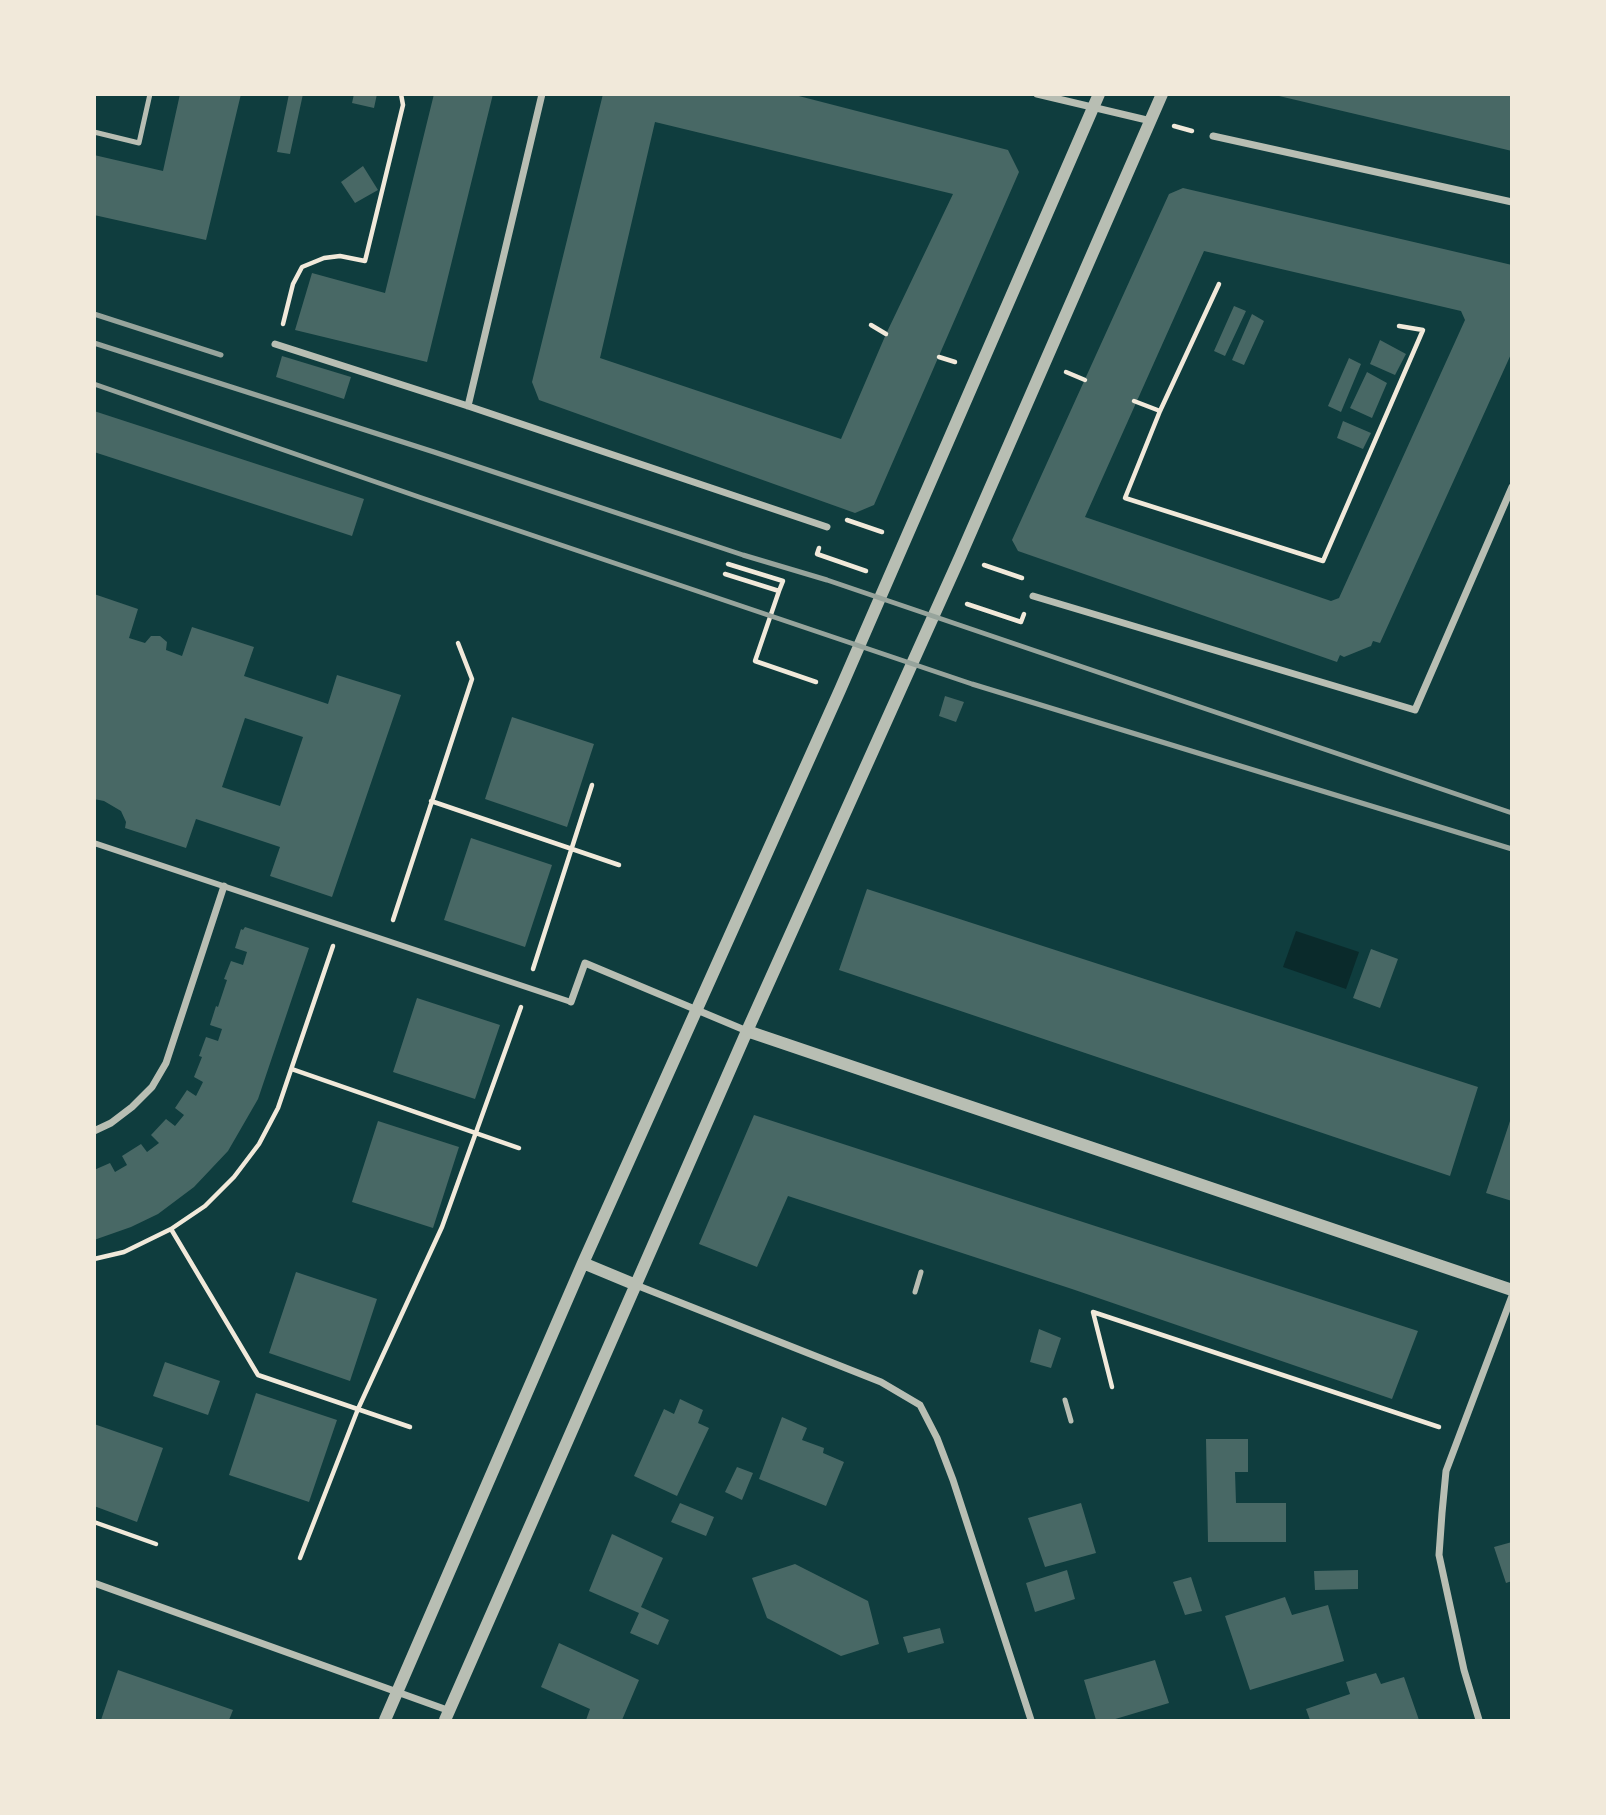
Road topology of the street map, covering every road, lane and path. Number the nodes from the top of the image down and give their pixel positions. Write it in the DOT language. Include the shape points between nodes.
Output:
graph roads {
  1 [pos="150,94"];
  2 [pos="401,94"];
  3 [pos="542,94"];
  4 [pos="1037,94"];
  5 [pos="1098,94"];
  6 [pos="1162,94"];
  7 [pos="1093,107"];
  8 [pos="1151,121"];
  9 [pos="94,132"];
  10 [pos="1213,136"];
  11 [pos="1511,202"];
  12 [pos="1219,284"];
  13 [pos="871,325"];
  14 [pos="1399,326"];
  15 [pos="886,334"];
  16 [pos="278,345"];
  17 [pos="1134,401"];
  18 [pos="468,406"];
  19 [pos="1160,411"];
  20 [pos="1511,487"];
  21 [pos="827,527"];
  22 [pos="817,554"];
  23 [pos="834,560"];
  24 [pos="728,564"];
  25 [pos="725,573"];
  26 [pos="779,591"];
  27 [pos="1033,596"];
  28 [pos="995,614"];
  29 [pos="1021,622"];
  30 [pos="458,643"];
  31 [pos="840,690"];
  32 [pos="592,785"];
  33 [pos="431,801"];
  34 [pos="94,844"];
  35 [pos="571,848"];
  36 [pos="620,865"];
  37 [pos="224,886"];
  38 [pos="340,925"];
  39 [pos="387,940"];
  40 [pos="528,987"];
  41 [pos="571,1002"];
  42 [pos="697,1009"];
  43 [pos="747,1031"];
  44 [pos="292,1069"];
  45 [pos="94,1131"];
  46 [pos="475,1134"];
  47 [pos="519,1148"];
  48 [pos="171,1229"];
  49 [pos="94,1259"];
  50 [pos="583,1263"];
  51 [pos="921,1272"];
  52 [pos="636,1285"];
  53 [pos="1511,1290"];
  54 [pos="915,1292"];
  55 [pos="1511,1296"];
  56 [pos="1112,1387"];
  57 [pos="1065,1400"];
  58 [pos="358,1409"];
  59 [pos="1071,1421"];
  60 [pos="410,1427"];
  61 [pos="1460,1434"];
  62 [pos="94,1522"];
  63 [pos="156,1544"];
  64 [pos="300,1558"];
  65 [pos="94,1583"];
  66 [pos="398,1692"];
  67 [pos="447,1716"];
  68 [pos="385,1720"];
  69 [pos="1031,1720"];
  70 [pos="1479,1720"];
  1 -- 9 [label="lane" via="139,142"];
  2 -- 16 [label="path" via="403,105 365,261 340,256 302,267 293,284"];
  3 -- 18 [label="street"];
  4 -- 7 [label="street"];
  5 -- 7 [label="street"];
  6 -- 8 [label="street"];
  7 -- 8 [label="street"];
  7 -- 31 [label="street"];
  8 -- 10 [label="path"];
  8 -- 43 [label="street"];
  10 -- 11 [label="street"];
  12 -- 19 [label="path"];
  13 -- 15 [label="path"];
  14 -- 19 [label="path" via="1423,330 1323,561 1125,498"];
  16 -- 18 [label="street"];
  17 -- 19 [label="path"];
  18 -- 21 [label="street"];
  20 -- 27 [label="street" via="1415,710"];
  22 -- 23 [label="path"];
  24 -- 26 [label="path" via="783,581"];
  25 -- 26 [label="path"];
  26 -- 31 [label="path" via="755,662"];
  28 -- 29 [label="path"];
  30 -- 33 [label="path" via="472,679"];
  31 -- 42 [label="street"];
  32 -- 35 [label="path"];
  33 -- 35 [label="path"];
  33 -- 39 [label="path"];
  34 -- 37 [label="street"];
  35 -- 36 [label="path"];
  35 -- 40 [label="path"];
  37 -- 38 [label="street"];
  37 -- 45 [label="street" via="166,1063 152,1087 132,1107"];
  38 -- 39 [label="street"];
  38 -- 44 [label="path"];
  39 -- 40 [label="street"];
  40 -- 41 [label="street"];
  40 -- 46 [label="path"];
  41 -- 42 [label="street" via="585,963"];
  42 -- 43 [label="street"];
  42 -- 50 [label="street"];
  43 -- 52 [label="street"];
  43 -- 53 [label="street"];
  44 -- 46 [label="path"];
  44 -- 48 [label="path" via="278,1108 234,1177 205,1206"];
  46 -- 47 [label="path"];
  46 -- 58 [label="path" via="442,1227"];
  48 -- 49 [label="path" via="124,1252"];
  48 -- 58 [label="path" via="258,1374"];
  50 -- 52 [label="street"];
  50 -- 66 [label="street"];
  51 -- 54 [label="lane"];
  52 -- 67 [label="street"];
  52 -- 69 [label="street" via="881,1382 920,1405 953,1480"];
  55 -- 61 [label="street"];
  56 -- 61 [label="path" via="1093,1312"];
  57 -- 59 [label="lane"];
  58 -- 60 [label="path"];
  58 -- 64 [label="path"];
  61 -- 70 [label="street" via="1446,1471 1439,1555"];
  62 -- 63 [label="path"];
  65 -- 66 [label="street"];
  66 -- 67 [label="street"];
  66 -- 68 [label="street"];
}
